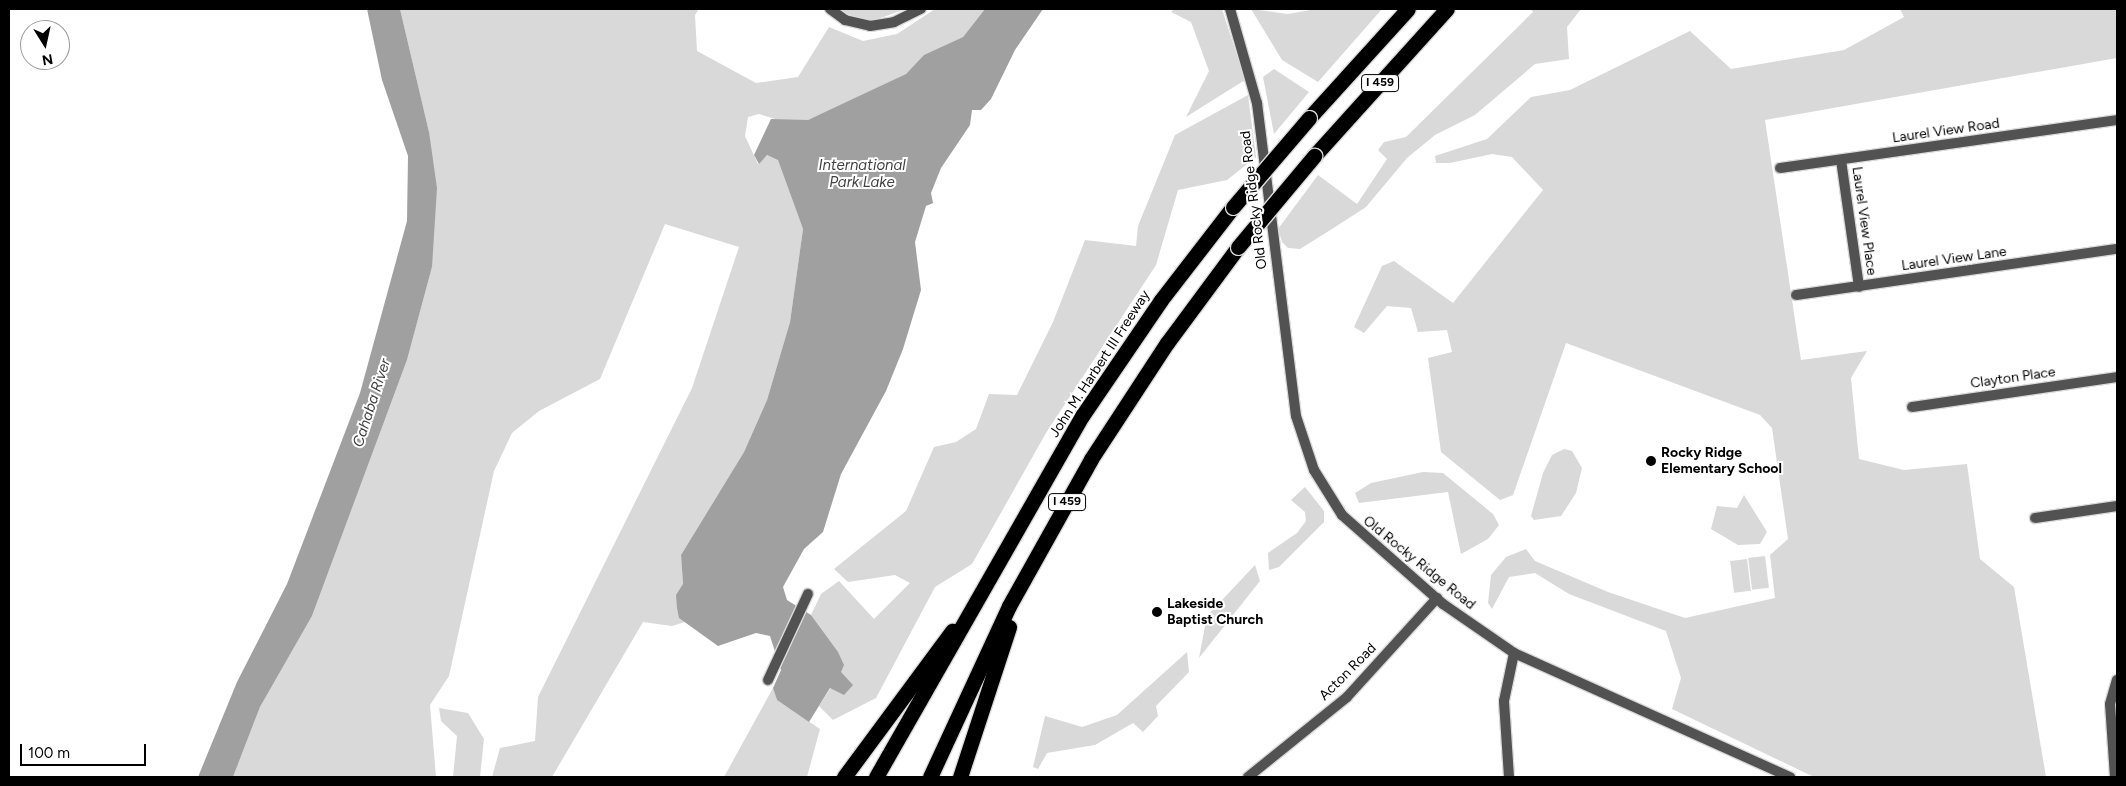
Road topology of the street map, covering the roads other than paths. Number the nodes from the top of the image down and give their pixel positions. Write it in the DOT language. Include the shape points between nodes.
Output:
graph roads {
  1 [pos="830,9"];
  2 [pos="921,9"];
  3 [pos="1230,9"];
  4 [pos="1408,9"];
  5 [pos="1447,9"];
  6 [pos="2117,120"];
  7 [pos="1841,160"];
  8 [pos="1780,168"];
  9 [pos="2117,249"];
  10 [pos="1859,286"];
  11 [pos="1796,295"];
  12 [pos="2117,377"];
  13 [pos="1912,407"];
  14 [pos="2117,506"];
  15 [pos="2035,518"];
  16 [pos="1034,559"];
  17 [pos="808,594"];
  18 [pos="1437,598"];
  19 [pos="971,610"];
  20 [pos="1514,653"];
  21 [pos="768,680"];
  22 [pos="2117,680"];
  23 [pos="844,777"];
  24 [pos="876,777"];
  25 [pos="930,777"];
  26 [pos="960,777"];
  27 [pos="1248,777"];
  28 [pos="1509,777"];
  29 [pos="1790,777"];
  30 [pos="2116,777"];
  1 -- 2 [label="street" via="845,20 870,26 894,22"];
  3 -- 18 [label="street, Old Rocky Ridge Road" via="1254,86 1296,416 1306,450 1322,484 1354,528"];
  4 -- 19 [label="highway, John M. Harbert III Freeway / I 459, bridge" via="1233,207 1161,300 1082,416"];
  5 -- 16 [label="highway, I 459, bridge" via="1314,156 1238,247 1167,343 1091,460"];
  6 -- 7 [label="street, Laurel View Road"];
  7 -- 8 [label="street, Laurel View Road"];
  7 -- 10 [label="street, Laurel View Place"];
  9 -- 10 [label="street, Laurel View Lane"];
  10 -- 11 [label="street, Laurel View Lane"];
  12 -- 13 [label="street, Clayton Place"];
  14 -- 15 [label="street"];
  16 -- 25 [label="highway, I 459"];
  16 -- 26 [label="highway" via="986,690"];
  17 -- 21 [label="street"];
  18 -- 20 [label="street, Old Rocky Ridge Road"];
  18 -- 27 [label="street, Acton Road" via="1347,697"];
  19 -- 23 [label="highway" via="935,650"];
  19 -- 24 [label="highway, John M. Harbert III Freeway / I 459"];
  20 -- 28 [label="street" via="1504,701"];
  20 -- 29 [label="street, Old Rocky Ridge Road"];
  22 -- 30 [label="street" via="2110,704"];
}
